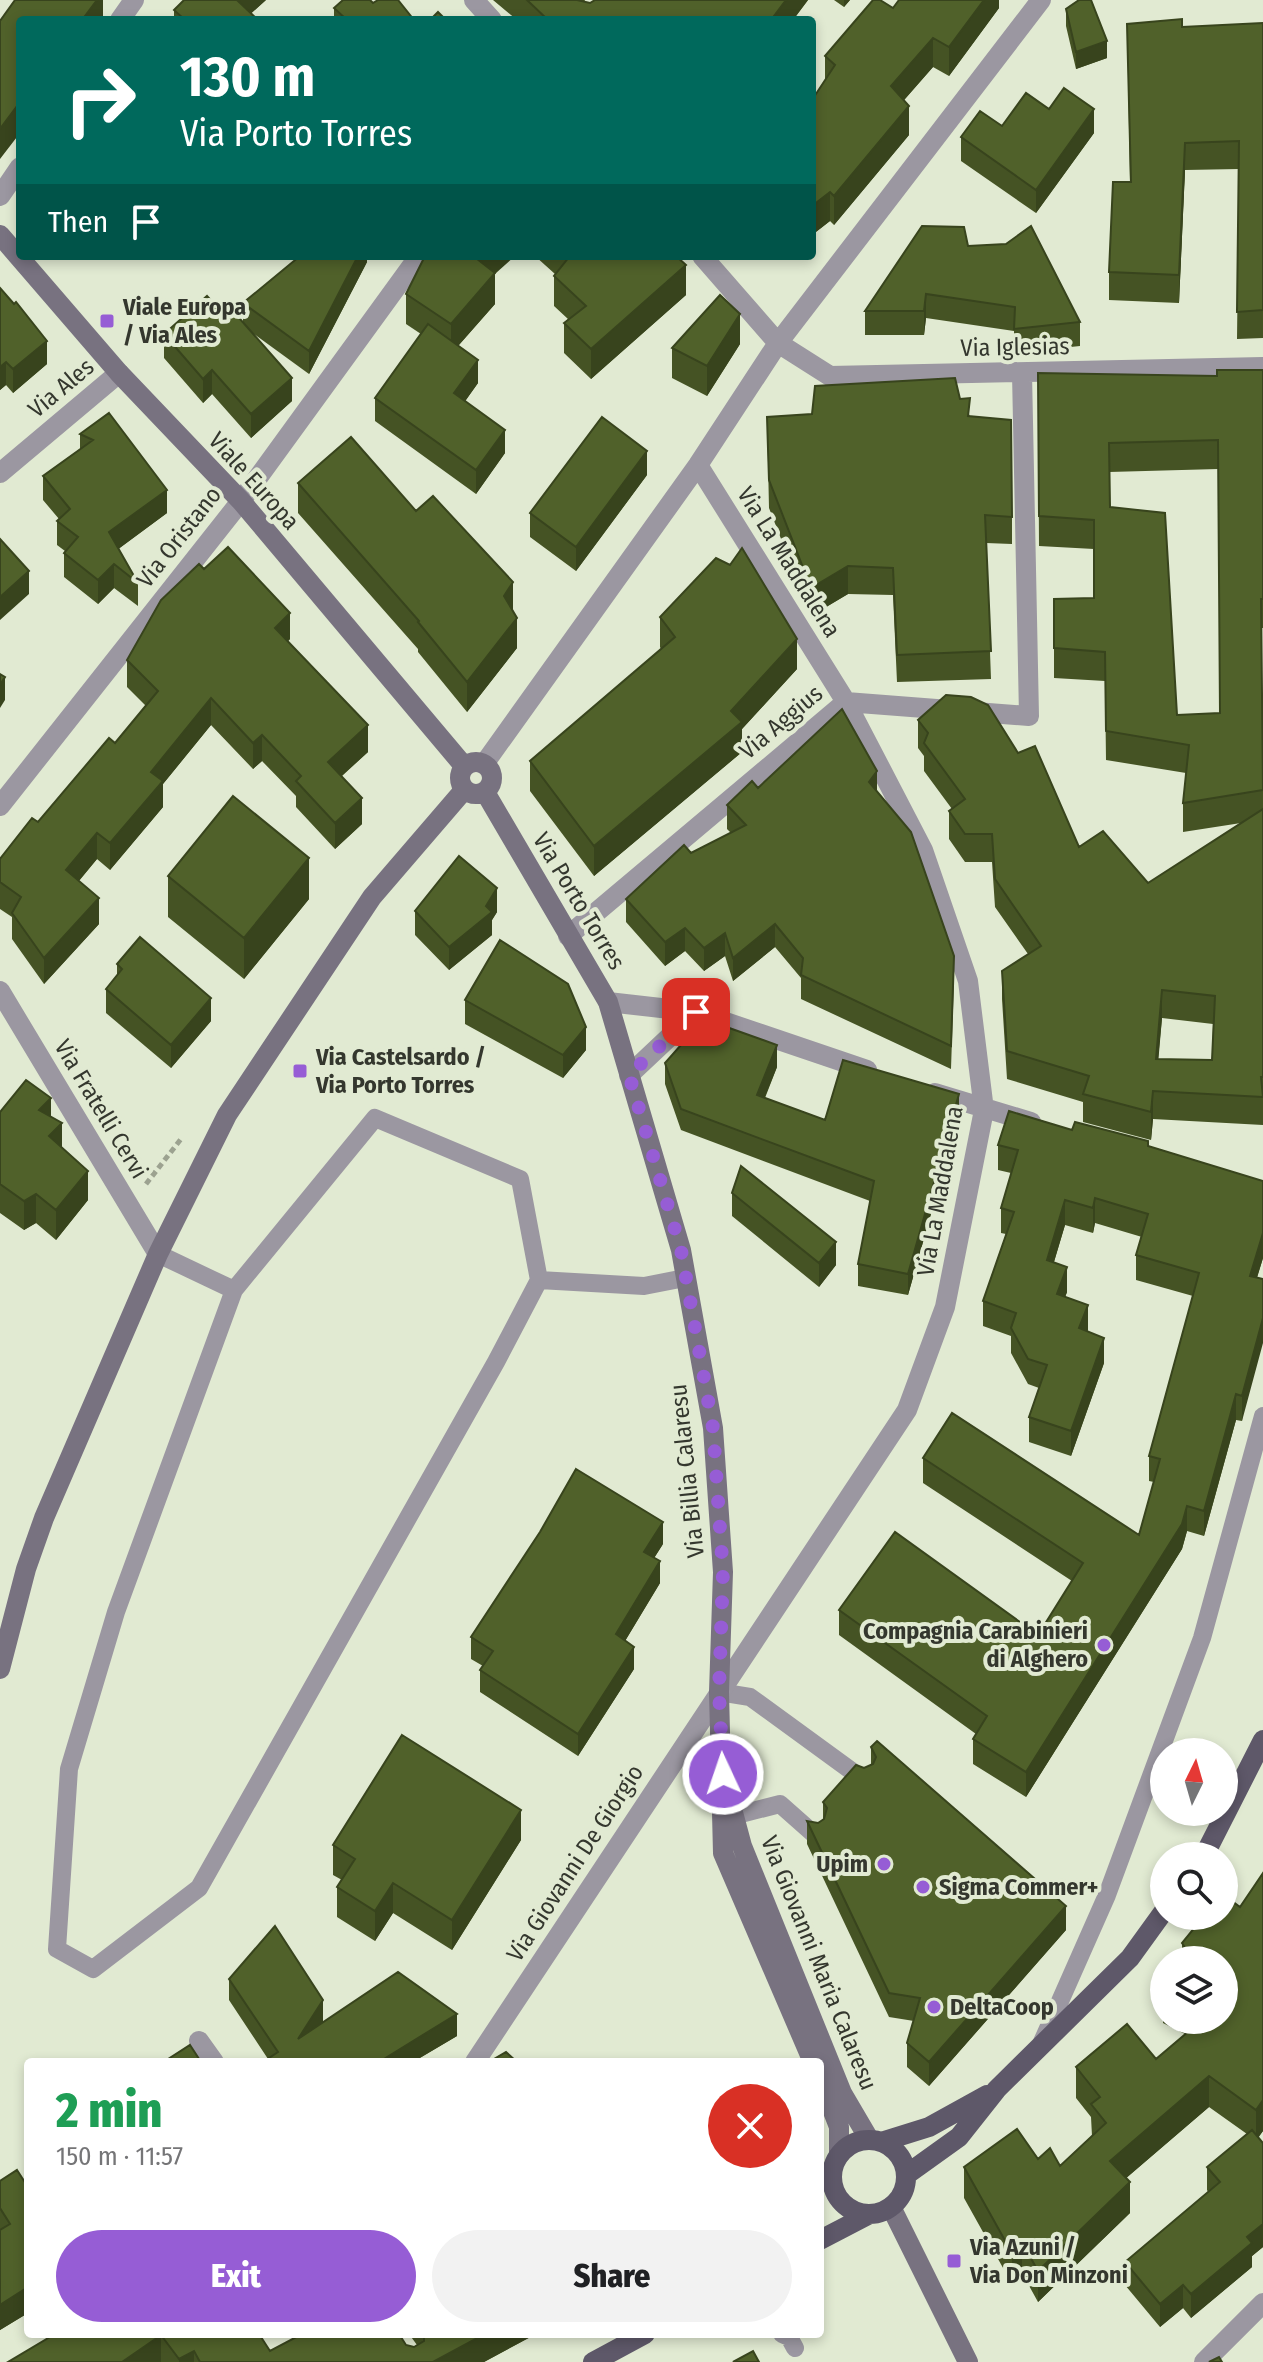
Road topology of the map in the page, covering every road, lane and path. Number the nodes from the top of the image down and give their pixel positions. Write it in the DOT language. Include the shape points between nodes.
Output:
graph roads {
  1 [pos="474,0"];
  2 [pos="1041,0"];
  3 [pos="488,16"];
  4 [pos="16,173"];
  5 [pos="0,196"];
  6 [pos="0,235"];
  7 [pos="16,254"];
  8 [pos="22,260"];
  9 [pos="416,260"];
  10 [pos="705,260"];
  11 [pos="778,343"];
  12 [pos="1263,367"];
  13 [pos="119,373"];
  14 [pos="1022,373"];
  15 [pos="698,465"];
  16 [pos="0,473"];
  17 [pos="241,501"];
  18 [pos="846,702"];
  19 [pos="474,765"];
  20 [pos="474,791"];
  21 [pos="0,806"];
  22 [pos="568,936"];
  23 [pos="0,991"];
  24 [pos="608,1002"];
  25 [pos="696,1012"];
  26 [pos="629,1075"];
  27 [pos="893,1079"];
  28 [pos="924,1089"];
  29 [pos="984,1110"];
  30 [pos="1058,1129"];
  31 [pos="158,1254"];
  32 [pos="685,1278"];
  33 [pos="539,1280"];
  34 [pos="234,1290"];
  35 [pos="1263,1416"];
  36 [pos="0,1669"];
  37 [pos="719,1692"];
  38 [pos="1263,1740"];
  39 [pos="723,1774"];
  40 [pos="864,1780"];
  41 [pos="733,1816"];
  42 [pos="815,1835"];
  43 [pos="1211,1842"];
  44 [pos="1150,1930"];
  45 [pos="199,2041"];
  46 [pos="1041,2045"];
  47 [pos="211,2058"];
  48 [pos="478,2058"];
  49 [pos="811,2058"];
  50 [pos="824,2088"];
  51 [pos="997,2089"];
  52 [pos="875,2141"];
  53 [pos="836,2161"];
  54 [pos="906,2175"];
  55 [pos="824,2182"];
  56 [pos="891,2207"];
  57 [pos="870,2214"];
  58 [pos="824,2238"];
  59 [pos="1263,2303"];
  60 [pos="638,2338"];
  61 [pos="790,2338"];
  62 [pos="795,2348"];
  63 [pos="593,2362"];
  64 [pos="968,2362"];
  65 [pos="1204,2362"];
  1 -- 3 [label="street"];
  2 -- 11 [label="street"];
  4 -- 5 [label="street"];
  6 -- 7 [label="street, Viale Europa"];
  8 -- 13 [label="street, Viale Europa"];
  9 -- 17 [label="street, Via Oristano"];
  10 -- 11 [label="street, Via Iglesias"];
  11 -- 14 [label="street, Via Iglesias" via="830,376"];
  11 -- 15 [label="street"];
  12 -- 14 [label="street, Via Iglesias"];
  13 -- 16 [label="street, Via Ales"];
  13 -- 17 [label="street, Viale Europa"];
  14 -- 18 [label="street, Via Aggius" via="1029,716"];
  15 -- 18 [label="street, Via La Maddalena"];
  15 -- 19 [label="street"];
  17 -- 19 [label="street, Viale Europa"];
  17 -- 21 [label="street, Via Oristano"];
  18 -- 22 [label="street, Via Aggius"];
  18 -- 29 [label="street, Via La Maddalena" via="923,850 968,981"];
  19 -- 20 [label="street" via="459,780"];
  19 -- 20 [label="street" via="489,767 492,778"];
  20 -- 22 [label="street, Via Porto Torres"];
  20 -- 31 [label="street" via="372,897 276,1037 227,1115"];
  22 -- 24 [label="street, Via Porto Torres"];
  23 -- 31 [label="street, Via Fratelli Cervi"];
  24 -- 25 [label="street, Via Porto Torres"];
  24 -- 26 [label="street"];
  25 -- 26 [label="street"];
  25 -- 27 [label="street, Via Porto Torres"];
  26 -- 32 [label="street, Via Billia Calaresu"];
  28 -- 29 [label="street"];
  29 -- 30 [label="street"];
  29 -- 37 [label="street, Via La Maddalena" via="945,1307 907,1410"];
  31 -- 34 [label="lane"];
  31 -- 36 [label="street" via="44,1518"];
  32 -- 33 [label="lane" via="644,1286"];
  32 -- 37 [label="street, Via Billia Calaresu" via="713,1428 723,1572"];
  33 -- 34 [label="lane" via="520,1179 375,1118"];
  33 -- 34 [label="lane" via="199,1888 93,1969 57,1949 69,1769 116,1612"];
  35 -- 46 [label="lane" via="1202,1638 1107,1895"];
  37 -- 39 [label="street, Via Billia Calaresu"];
  37 -- 40 [label="lane" via="750,1697"];
  37 -- 48 [label="street, Via Giovanni De Giorgio"];
  38 -- 43 [label="main road"];
  39 -- 41 [label="street, Via Giovanni Maria Calaresu"];
  39 -- 49 [label="street, Via Giovanni Maria Calaresu" via="723,1853"];
  41 -- 42 [label="lane" via="780,1804"];
  41 -- 52 [label="street, Via Giovanni Maria Calaresu" via="842,2093"];
  44 -- 46 [label="main road" via="1130,1958"];
  45 -- 47 [label="street"];
  46 -- 51 [label="main road"];
  50 -- 53 [label="street, Via Giovanni Maria Calaresu" via="839,2127"];
  51 -- 52 [label="main road" via="929,2127"];
  51 -- 54 [label="main road" via="959,2137"];
  52 -- 53 [label="main road" via="855,2141"];
  52 -- 54 [label="main road" via="897,2151"];
  53 -- 55 [label="main road"];
  53 -- 57 [label="main road" via="831,2175 839,2199 848,2208"];
  54 -- 56 [label="main road" via="905,2188"];
  56 -- 57 [label="main road"];
  56 -- 64 [label="street"];
  57 -- 58 [label="main road"];
  59 -- 65 [label="street"];
  60 -- 63 [label="main road"];
  61 -- 62 [label="lane"];
}
